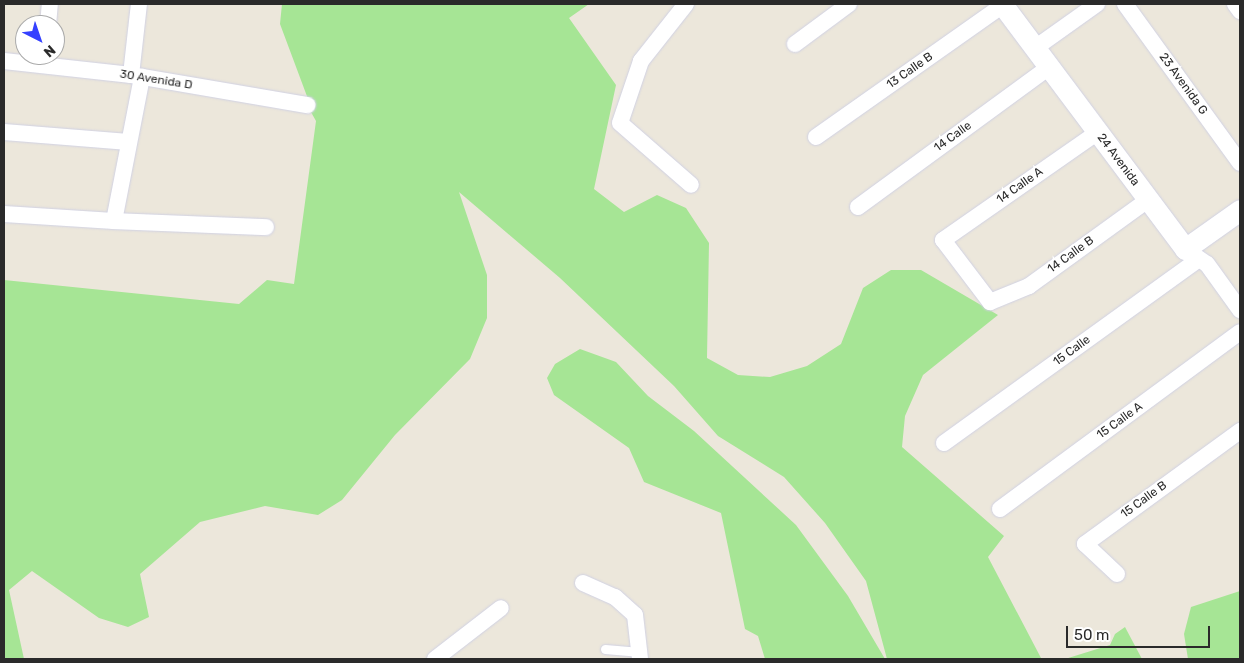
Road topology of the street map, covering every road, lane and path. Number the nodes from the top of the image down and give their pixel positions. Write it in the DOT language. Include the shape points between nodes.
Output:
graph roads {
  1 [pos="139,4"];
  2 [pos="686,4"];
  3 [pos="849,4"];
  4 [pos="1003,4"];
  5 [pos="1097,4"];
  6 [pos="1125,4"];
  7 [pos="1235,4"];
  8 [pos="1240,11"];
  9 [pos="795,44"];
  10 [pos="1035,48"];
  11 [pos="65,64"];
  12 [pos="1049,67"];
  13 [pos="136,76"];
  14 [pos="307,105"];
  15 [pos="4,132"];
  16 [pos="1098,132"];
  17 [pos="816,137"];
  18 [pos="129,142"];
  19 [pos="1240,163"];
  20 [pos="691,185"];
  21 [pos="1148,200"];
  22 [pos="858,207"];
  23 [pos="1240,210"];
  24 [pos="4,214"];
  25 [pos="114,221"];
  26 [pos="266,227"];
  27 [pos="1192,254"];
  28 [pos="990,302"];
  29 [pos="1240,310"];
  30 [pos="1240,332"];
  31 [pos="1240,431"];
  32 [pos="944,443"];
  33 [pos="1000,509"];
  34 [pos="1117,574"];
  35 [pos="583,583"];
  36 [pos="501,608"];
  37 [pos="605,649"];
  38 [pos="640,655"];
  39 [pos="435,659"];
  1 -- 13 [label="street"];
  2 -- 20 [label="street" via="641,61 620,123"];
  3 -- 9 [label="street"];
  4 -- 10 [label="street, 24 Avenida"];
  4 -- 17 [label="street, 13 Calle B"];
  5 -- 10 [label="street"];
  6 -- 19 [label="street, 23 Avenida G"];
  7 -- 8 [label="street"];
  10 -- 12 [label="street, 24 Avenida"];
  11 -- 13 [label="street, 30 Avenida D"];
  12 -- 16 [label="street, 24 Avenida"];
  12 -- 22 [label="street, 14 Calle"];
  13 -- 14 [label="street, 30 Avenida D"];
  13 -- 18 [label="street"];
  15 -- 18 [label="street"];
  16 -- 21 [label="street, 24 Avenida"];
  16 -- 28 [label="street, 14 Calle A" via="943,240"];
  18 -- 25 [label="street"];
  21 -- 27 [label="street, 24 Avenida"];
  21 -- 28 [label="street, 14 Calle B" via="1028,286"];
  23 -- 27 [label="street, 15 Calle"];
  24 -- 25 [label="street"];
  25 -- 26 [label="street"];
  27 -- 29 [label="street, 24 Avenida" via="1207,264"];
  27 -- 32 [label="street, 15 Calle"];
  30 -- 33 [label="street, 15 Calle A"];
  31 -- 34 [label="street, 15 Calle B" via="1085,544"];
  35 -- 38 [label="street" via="615,597 635,615"];
  36 -- 39 [label="street"];
  37 -- 38 [label="lane"];
}
